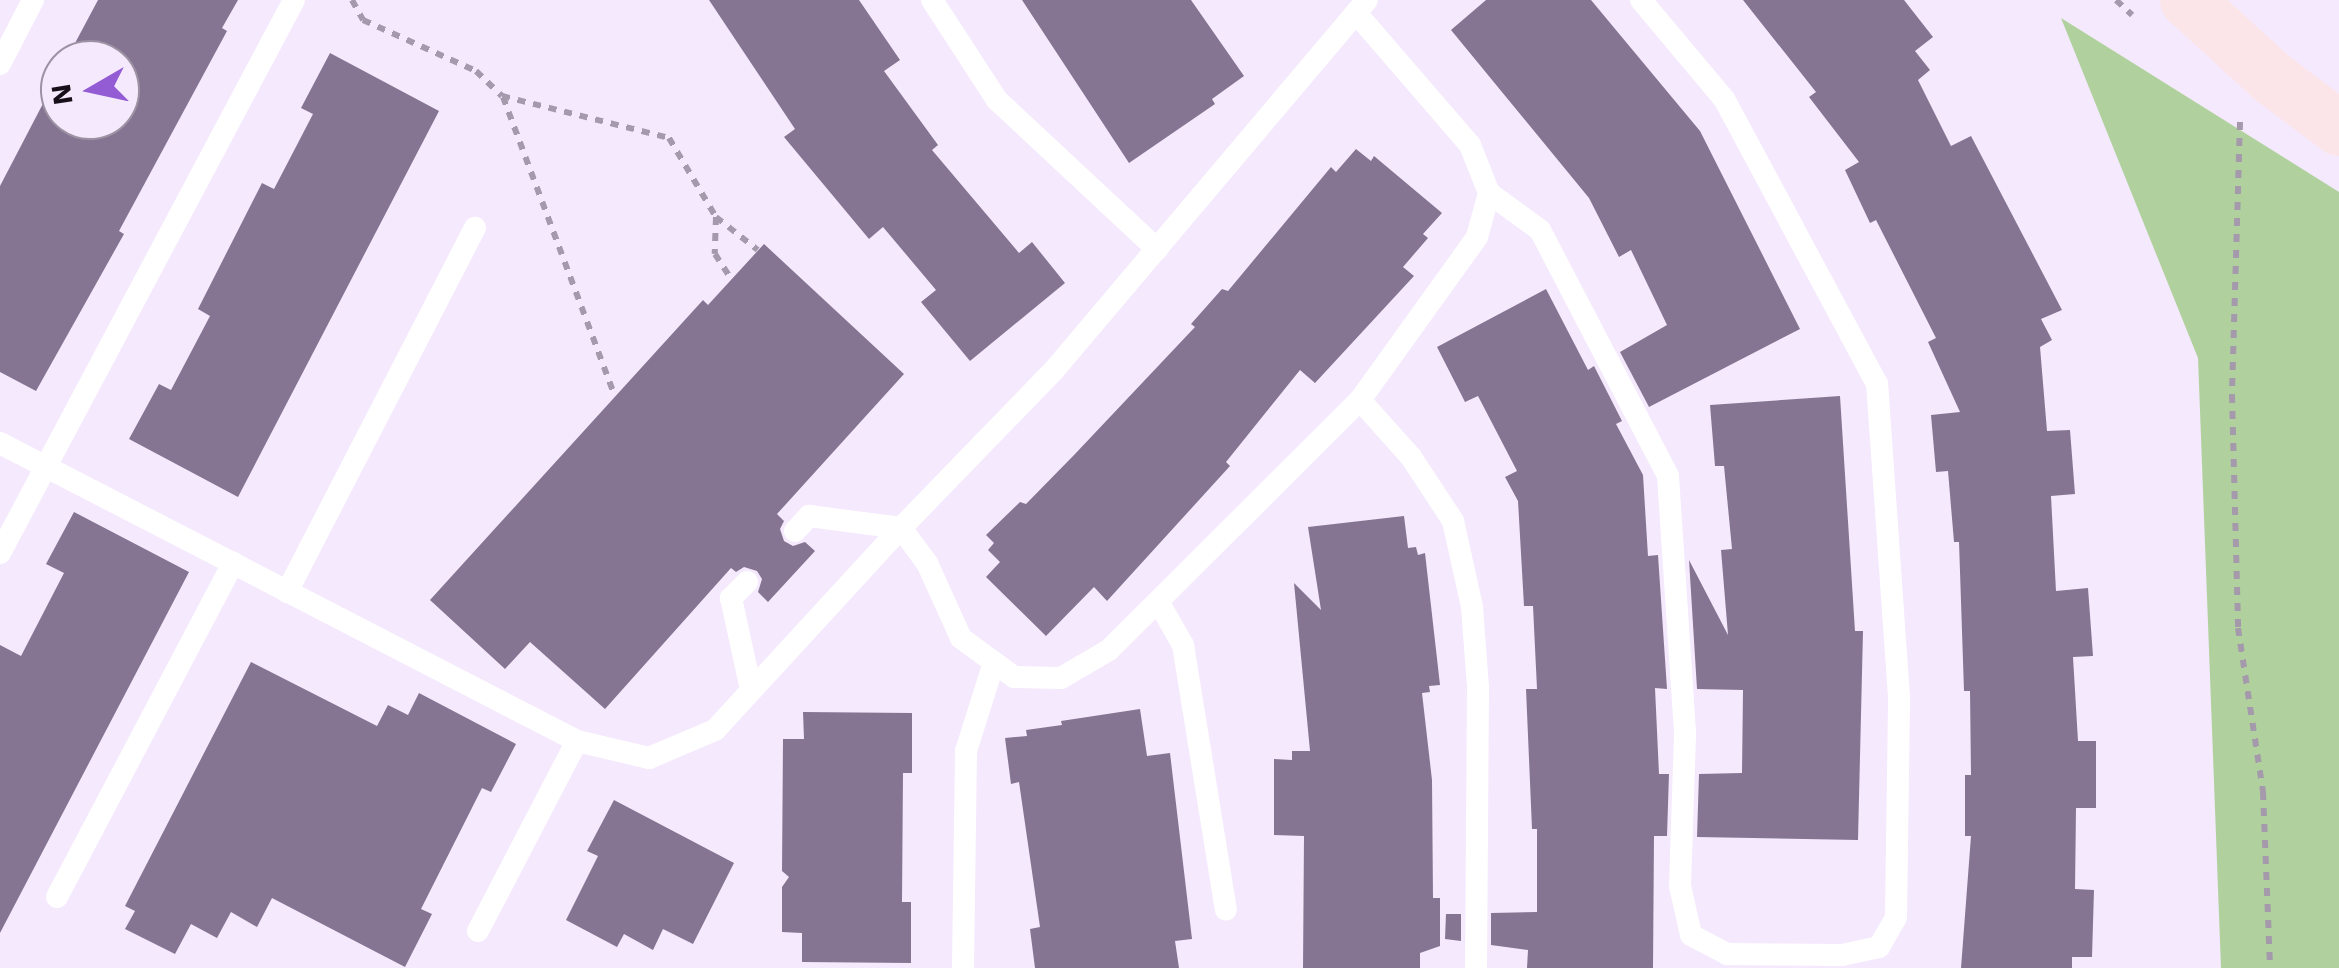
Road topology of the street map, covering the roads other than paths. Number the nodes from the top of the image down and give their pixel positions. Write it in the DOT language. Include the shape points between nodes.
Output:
graph roads {
  1 [pos="33,0"];
  2 [pos="294,0"];
  3 [pos="932,0"];
  4 [pos="1641,0"];
  5 [pos="1362,7"];
  6 [pos="2166,13"];
  7 [pos="0,64"];
  8 [pos="2339,128"];
  9 [pos="1490,192"];
  10 [pos="475,228"];
  11 [pos="1158,249"];
  12 [pos="1360,400"];
  13 [pos="0,444"];
  14 [pos="44,466"];
  15 [pos="901,528"];
  16 [pos="795,532"];
  17 [pos="0,553"];
  18 [pos="232,563"];
  19 [pos="746,582"];
  20 [pos="287,592"];
  21 [pos="1159,603"];
  22 [pos="994,662"];
  23 [pos="751,690"];
  24 [pos="577,741"];
  25 [pos="57,897"];
  26 [pos="1226,910"];
  27 [pos="478,932"];
  28 [pos="963,968"];
  29 [pos="1476,968"];
  1 -- 7 [label="lane"];
  2 -- 14 [label="lane"];
  3 -- 11 [label="lane" via="998,100"];
  4 -- 9 [label="lane" via="1724,99 1877,384 1900,698 1896,917 1879,946 1842,955 1727,954 1691,935 1680,886 1685,734 1668,476 1540,230"];
  5 -- 9 [label="lane" via="1470,145"];
  5 -- 11 [label="lane"];
  6 -- 8 [label="street"];
  9 -- 12 [label="lane" via="1477,237"];
  10 -- 20 [label="lane"];
  11 -- 15 [label="lane" via="1055,370"];
  12 -- 21 [label="lane"];
  12 -- 29 [label="lane" via="1412,458 1453,521 1472,607 1478,687"];
  13 -- 14 [label="lane"];
  14 -- 17 [label="lane"];
  14 -- 18 [label="lane"];
  15 -- 16 [label="lane" via="809,516"];
  15 -- 22 [label="lane" via="927,563 961,638"];
  15 -- 23 [label="lane"];
  18 -- 20 [label="lane"];
  18 -- 25 [label="lane"];
  19 -- 23 [label="lane" via="731,598"];
  20 -- 24 [label="lane"];
  21 -- 22 [label="lane" via="1109,650 1061,678 1014,677"];
  21 -- 26 [label="lane" via="1183,645"];
  22 -- 28 [label="lane" via="966,751"];
  23 -- 24 [label="lane" via="716,730 649,758"];
  24 -- 27 [label="lane"];
}
